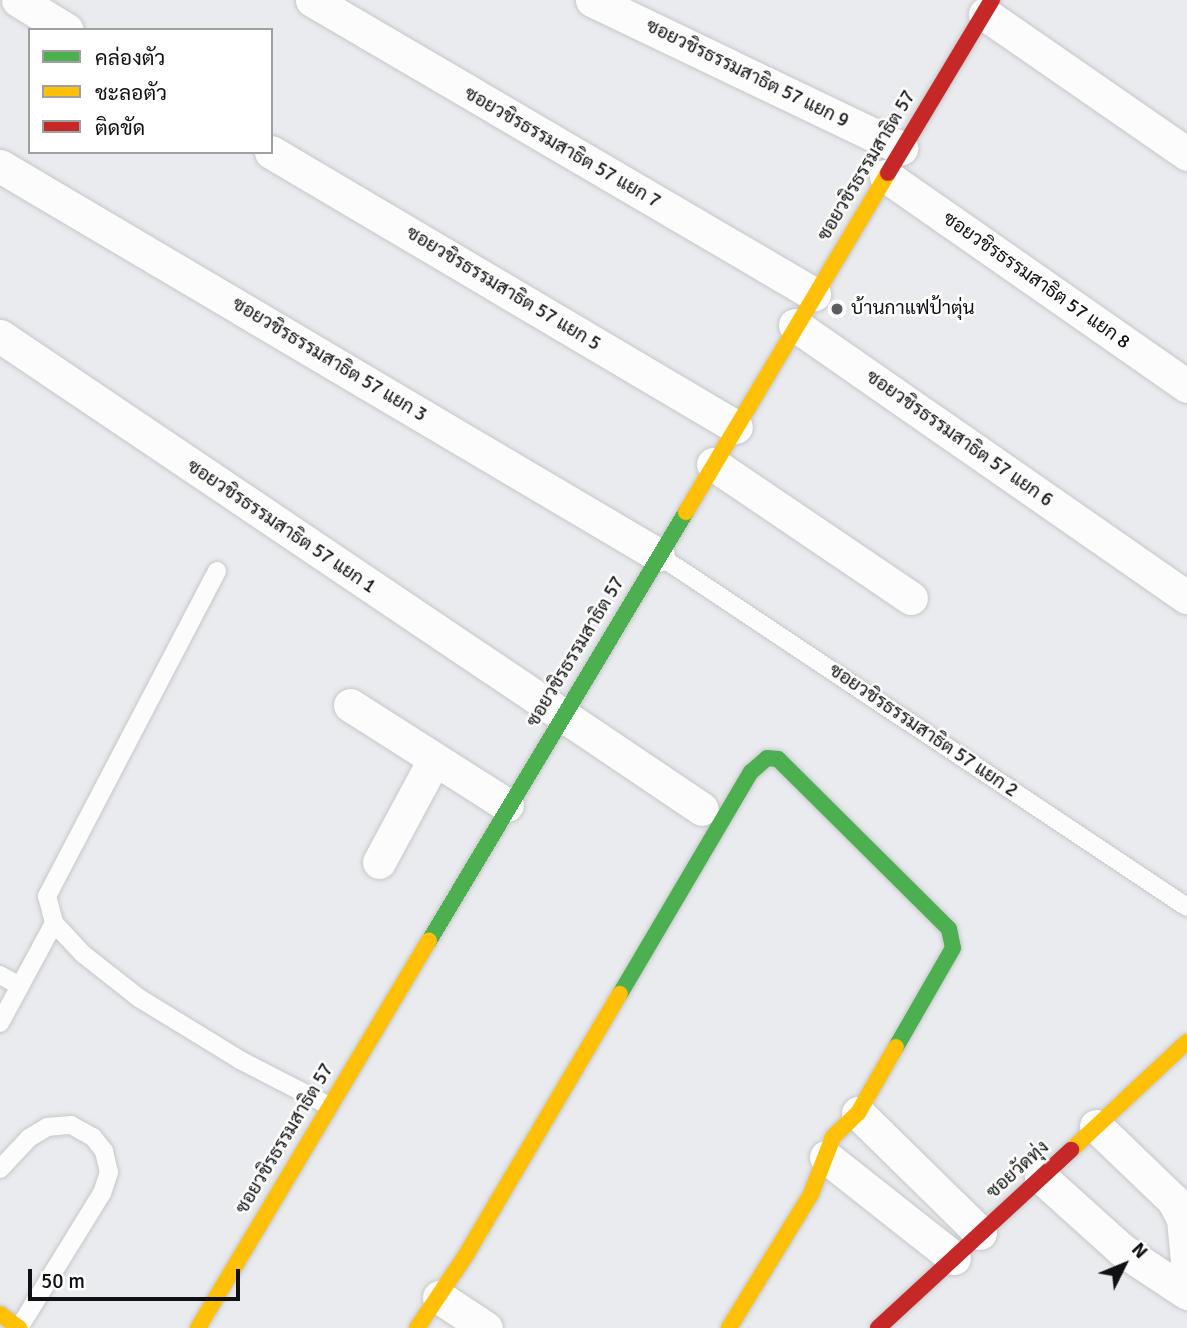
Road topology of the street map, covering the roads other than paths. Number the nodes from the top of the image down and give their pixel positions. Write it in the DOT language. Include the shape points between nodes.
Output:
graph roads {
  1 [pos="18,0"];
  2 [pos="312,0"];
  3 [pos="592,0"];
  4 [pos="989,4"];
  5 [pos="64,28"];
  6 [pos="273,153"];
  7 [pos="1187,154"];
  8 [pos="894,162"];
  9 [pos="0,166"];
  10 [pos="814,294"];
  11 [pos="795,325"];
  12 [pos="0,336"];
  13 [pos="1187,386"];
  14 [pos="736,426"];
  15 [pos="713,464"];
  16 [pos="659,555"];
  17 [pos="217,571"];
  18 [pos="1187,597"];
  19 [pos="911,598"];
  20 [pos="351,705"];
  21 [pos="561,718"];
  22 [pos="434,760"];
  23 [pos="507,805"];
  24 [pos="702,809"];
  25 [pos="379,862"];
  26 [pos="1187,907"];
  27 [pos="54,922"];
  28 [pos="0,975"];
  29 [pos="20,986"];
  30 [pos="0,1023"];
  31 [pos="1187,1042"];
  32 [pos="329,1106"];
  33 [pos="858,1113"];
  34 [pos="1096,1126"];
  35 [pos="826,1157"];
  36 [pos="0,1169"];
  37 [pos="1041,1177"];
  38 [pos="981,1233"];
  39 [pos="954,1258"];
  40 [pos="1187,1261"];
  41 [pos="1187,1293"];
  42 [pos="439,1297"];
  43 [pos="0,1314"];
  44 [pos="19,1328"];
  45 [pos="198,1328"];
  46 [pos="417,1328"];
  47 [pos="486,1328"];
  48 [pos="729,1328"];
  49 [pos="878,1328"];
  1 -- 5 [label="street"];
  2 -- 10 [label="street, ซอยวชิรธรรมสาธิต 57 แยก 7"];
  3 -- 8 [label="street, ซอยวชิรธรรมสาธิต 57 แยก 9"];
  4 -- 7 [label="street"];
  4 -- 8 [label="street, ซอยวชิรธรรมสาธิต 57"];
  6 -- 14 [label="street, ซอยวชิรธรรมสาธิต 57 แยก 5"];
  8 -- 10 [label="street, ซอยวชิรธรรมสาธิต 57"];
  8 -- 13 [label="street, ซอยวชิรธรรมสาธิต 57 แยก 8"];
  9 -- 16 [label="street, ซอยวชิรธรรมสาธิต 57 แยก 3"];
  10 -- 11 [label="street, ซอยวชิรธรรมสาธิต 57"];
  11 -- 14 [label="street, ซอยวชิรธรรมสาธิต 57"];
  11 -- 18 [label="street, ซอยวชิรธรรมสาธิต 57 แยก 6"];
  12 -- 21 [label="street, ซอยวชิรธรรมสาธิต 57 แยก 1"];
  14 -- 15 [label="street, ซอยวชิรธรรมสาธิต 57"];
  15 -- 16 [label="street, ซอยวชิรธรรมสาธิต 57"];
  15 -- 19 [label="street"];
  16 -- 21 [label="street, ซอยวชิรธรรมสาธิต 57"];
  16 -- 26 [label="lane, ซอยวชิรธรรมสาธิต 57 แยก 2"];
  17 -- 27 [label="lane" via="47,896"];
  20 -- 22 [label="street"];
  21 -- 23 [label="street, ซอยวชิรธรรมสาธิต 57"];
  21 -- 24 [label="street, ซอยวชิรธรรมสาธิต 57 แยก 1"];
  22 -- 23 [label="street"];
  22 -- 25 [label="street"];
  23 -- 32 [label="street, ซอยวชิรธรรมสาธิต 57"];
  27 -- 29 [label="lane"];
  27 -- 32 [label="lane" via="83,954 139,998 240,1060"];
  28 -- 29 [label="lane"];
  29 -- 30 [label="lane"];
  31 -- 34 [label="street, ซอยวัดทุ่ง"];
  32 -- 45 [label="street, ซอยวชิรธรรมสาธิต 57"];
  33 -- 35 [label="street" via="834,1138"];
  33 -- 38 [label="street"];
  33 -- 42 [label="street" via="949,960 953,939 799,777 778,759 767,758 751,772"];
  34 -- 37 [label="street, ซอยวัดทุ่ง"];
  34 -- 40 [label="street" via="1173,1200 1183,1219"];
  35 -- 39 [label="street"];
  35 -- 48 [label="street" via="811,1194"];
  36 -- 44 [label="lane" via="29,1138 47,1127 71,1125 93,1137 104,1151 108,1172 102,1193"];
  37 -- 38 [label="street, ซอยวัดทุ่ง"];
  37 -- 41 [label="street" via="1122,1250"];
  38 -- 39 [label="street, ซอยวัดทุ่ง"];
  39 -- 49 [label="street, ซอยวัดทุ่ง"];
  42 -- 46 [label="street"];
  42 -- 47 [label="street"];
  43 -- 44 [label="street"];
}
